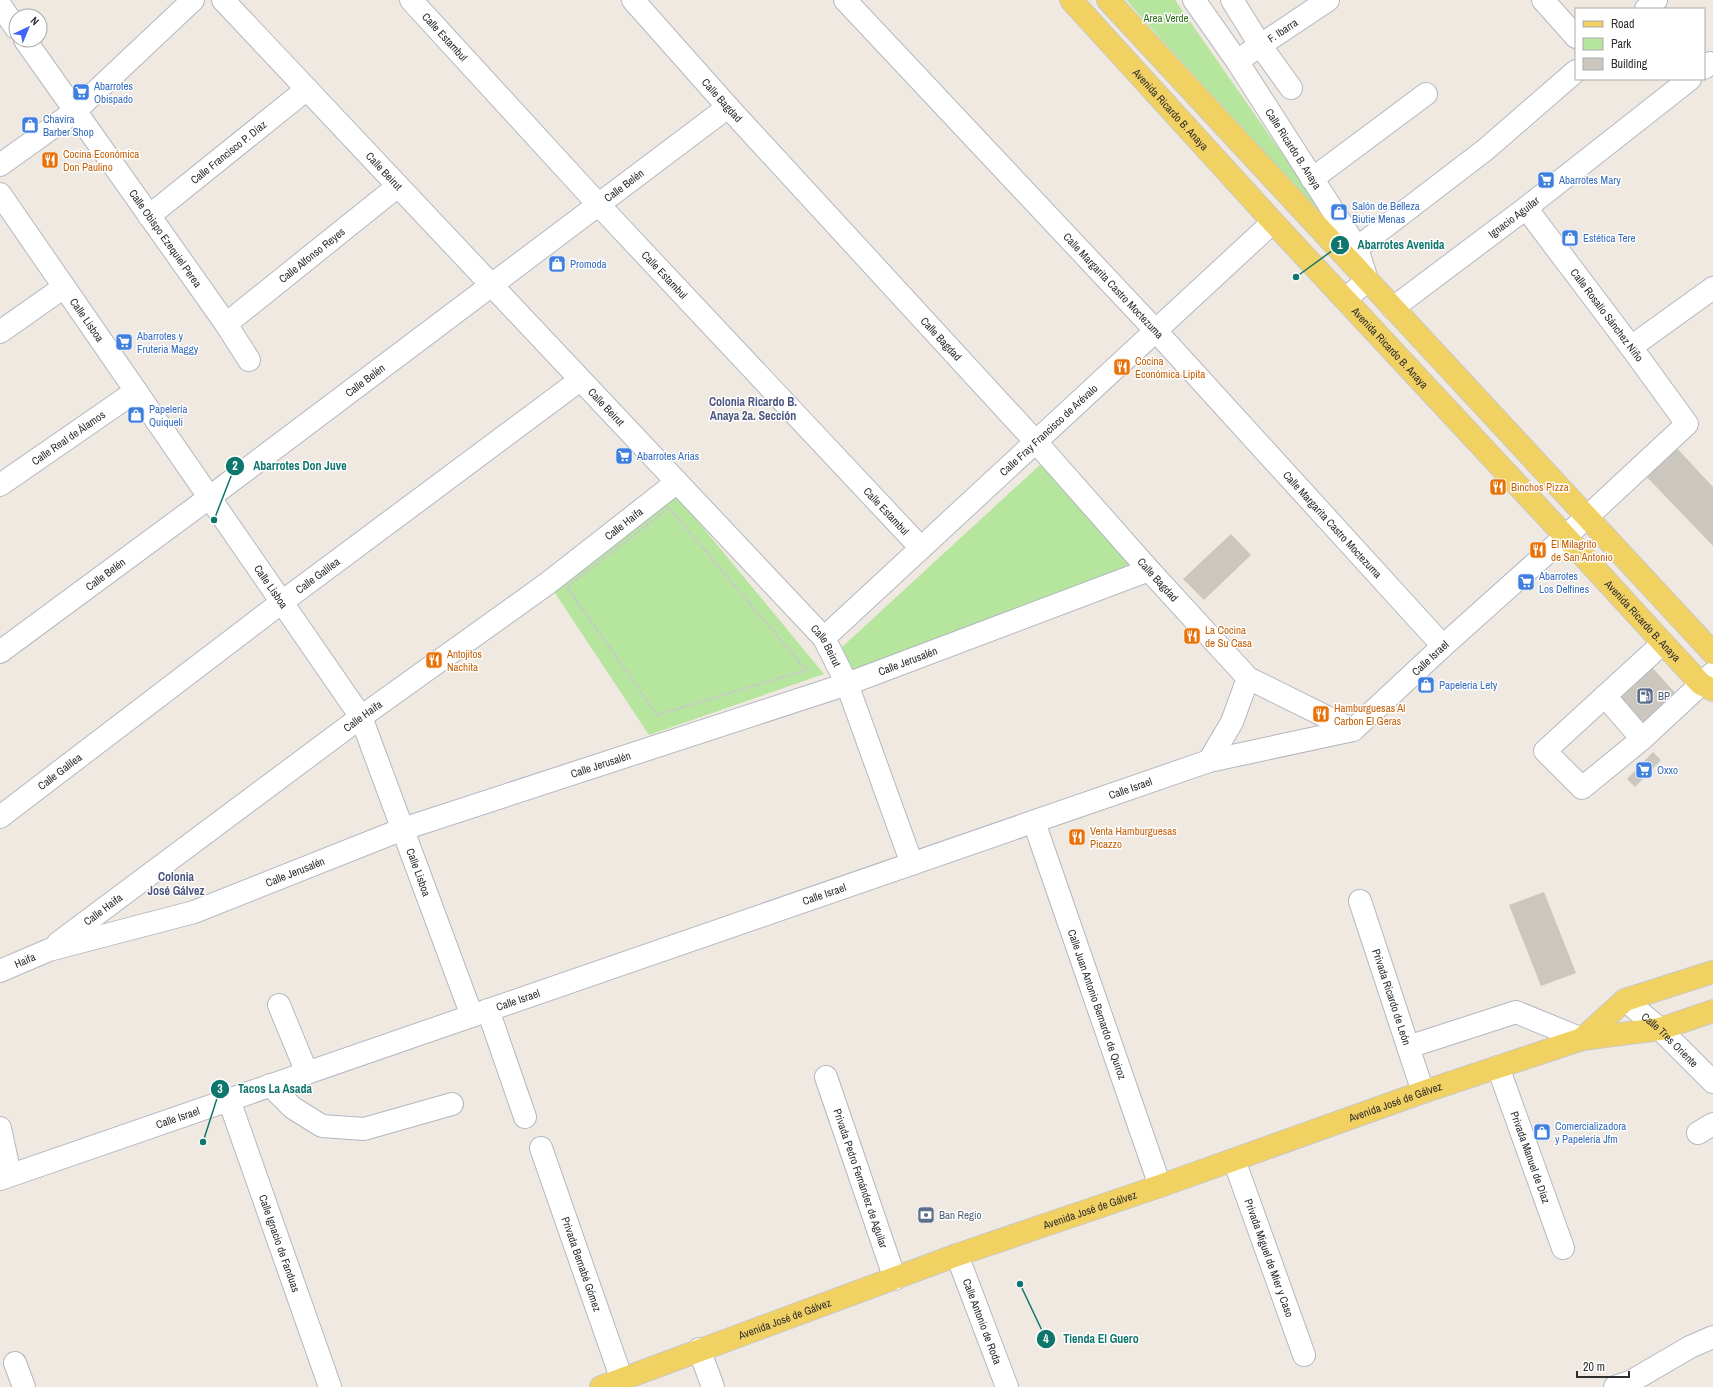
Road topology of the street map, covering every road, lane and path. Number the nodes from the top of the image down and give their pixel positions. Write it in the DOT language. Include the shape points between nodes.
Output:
graph roads {
  1 [pos="193,0"];
  2 [pos="223,0"];
  3 [pos="411,0"];
  4 [pos="633,0"];
  5 [pos="1071,0"];
  6 [pos="1108,0"];
  7 [pos="1194,0"];
  8 [pos="1232,0"];
  9 [pos="1328,0"];
  10 [pos="1543,0"];
  11 [pos="1656,0"];
  12 [pos="848,1"];
  13 [pos="0,4"];
  14 [pos="1647,8"];
  15 [pos="8,16"];
  16 [pos="1575,36"];
  17 [pos="1260,45"];
  18 [pos="30,48"];
  19 [pos="1237,61"];
  20 [pos="1575,72"];
  21 [pos="1689,80"];
  22 [pos="1291,88"];
  23 [pos="307,89"];
  24 [pos="1426,94"];
  25 [pos="728,107"];
  26 [pos="74,112"];
  27 [pos="0,165"];
  28 [pos="1312,179"];
  29 [pos="398,186"];
  30 [pos="0,194"];
  31 [pos="598,204"];
  32 [pos="1526,208"];
  33 [pos="150,216"];
  34 [pos="1273,222"];
  35 [pos="1357,248"];
  36 [pos="1367,280"];
  37 [pos="491,285"];
  38 [pos="64,287"];
  39 [pos="1713,288"];
  40 [pos="1346,299"];
  41 [pos="1393,308"];
  42 [pos="226,324"];
  43 [pos="1156,330"];
  44 [pos="0,332"];
  45 [pos="1631,347"];
  46 [pos="249,360"];
  47 [pos="580,380"];
  48 [pos="136,391"];
  49 [pos="1687,424"];
  50 [pos="1036,442"];
  51 [pos="677,482"];
  52 [pos="0,485"];
  53 [pos="210,497"];
  54 [pos="669,508"];
  55 [pos="1587,517"];
  56 [pos="1565,536"];
  57 [pos="921,548"];
  58 [pos="1149,570"];
  59 [pos="282,602"];
  60 [pos="824,638"];
  61 [pos="1663,643"];
  62 [pos="1444,646"];
  63 [pos="0,652"];
  64 [pos="1713,652"];
  65 [pos="1248,678"];
  66 [pos="1709,682"];
  67 [pos="847,684"];
  68 [pos="1604,696"];
  69 [pos="361,716"];
  70 [pos="1353,730"];
  71 [pos="1642,739"];
  72 [pos="1209,761"];
  73 [pos="0,817"];
  74 [pos="1034,822"];
  75 [pos="403,829"];
  76 [pos="912,864"];
  77 [pos="1360,901"];
  78 [pos="49,950"];
  79 [pos="0,971"];
  80 [pos="1713,972"];
  81 [pos="1625,1000"];
  82 [pos="278,1005"];
  83 [pos="1713,1011"];
  84 [pos="480,1013"];
  85 [pos="1660,1029"];
  86 [pos="1582,1039"];
  87 [pos="1408,1047"];
  88 [pos="1498,1067"];
  89 [pos="307,1073"];
  90 [pos="826,1077"];
  91 [pos="1713,1082"];
  92 [pos="270,1086"];
  93 [pos="1423,1092"];
  94 [pos="229,1100"];
  95 [pos="452,1104"];
  96 [pos="525,1116"];
  97 [pos="0,1128"];
  98 [pos="541,1148"];
  99 [pos="1234,1160"];
  100 [pos="5,1177"];
  101 [pos="1160,1186"];
  102 [pos="1563,1248"];
  103 [pos="958,1255"];
  104 [pos="895,1279"];
  105 [pos="1713,1337"];
  106 [pos="699,1349"];
  107 [pos="1304,1355"];
  108 [pos="15,1363"];
  109 [pos="622,1380"];
  110 [pos="1627,1385"];
  111 [pos="24,1387"];
  112 [pos="330,1387"];
  113 [pos="601,1387"];
  114 [pos="713,1387"];
  115 [pos="1007,1387"];
  1 -- 26 [label="street"];
  2 -- 23 [label="street, Calle Beirut"];
  3 -- 31 [label="street, Calle Estambul"];
  4 -- 25 [label="street, Calle Bagdad"];
  5 -- 34 [label="main road, Avenida Ricardo B. Anaya"];
  6 -- 36 [label="main road"];
  7 -- 19 [label="street, Calle Ricardo B. Anaya"];
  8 -- 17 [label="street"];
  9 -- 17 [label="street, F. Ibarra"];
  10 -- 16 [label="street"];
  11 -- 14 [label="street"];
  12 -- 43 [label="street, Calle Margarita Castro Moctezuma"];
  13 -- 15 [label="street"];
  17 -- 19 [label="street, F. Ibarra"];
  17 -- 22 [label="street"];
  18 -- 26 [label="street, Calle Obispo Ezequiel Perea"];
  19 -- 28 [label="street, Calle Ricardo B. Anaya"];
  20 -- 35 [label="street" via="1485,150"];
  21 -- 32 [label="street, Ignacio Aguilar"];
  23 -- 29 [label="street, Calle Beirut"];
  23 -- 33 [label="street, Calle Francisco P. Díaz"];
  24 -- 28 [label="street"];
  25 -- 31 [label="street, Calle Belén"];
  25 -- 50 [label="street, Calle Bagdad"];
  26 -- 27 [label="street"];
  26 -- 33 [label="street, Calle Obispo Ezequiel Perea"];
  28 -- 35 [label="street, Calle Ricardo B. Anaya"];
  29 -- 37 [label="street, Calle Beirut"];
  29 -- 42 [label="street, Calle Alfonso Reyes"];
  30 -- 38 [label="street, Calle Lisboa"];
  31 -- 37 [label="street, Calle Belén"];
  31 -- 57 [label="street, Calle Estambul"];
  32 -- 41 [label="street, Ignacio Aguilar"];
  32 -- 45 [label="street, Calle Rosalío Sánchez Niño"];
  33 -- 42 [label="street, Calle Obispo Ezequiel Perea"];
  34 -- 40 [label="main road, Avenida Ricardo B. Anaya"];
  34 -- 43 [label="street, Calle Fray Francisco de Arévalo"];
  35 -- 36 [label="street, Calle Ricardo B. Anaya"];
  36 -- 40 [label="street"];
  36 -- 41 [label="main road"];
  37 -- 47 [label="street, Calle Beirut"];
  37 -- 53 [label="street, Calle Belén"];
  38 -- 44 [label="street"];
  38 -- 48 [label="street, Calle Lisboa"];
  39 -- 45 [label="street"];
  40 -- 56 [label="main road, Avenida Ricardo B. Anaya"];
  41 -- 55 [label="main road"];
  42 -- 46 [label="street, Calle Obispo Ezequiel Perea"];
  43 -- 50 [label="street, Calle Fray Francisco de Arévalo"];
  43 -- 62 [label="street, Calle Margarita Castro Moctezuma"];
  45 -- 49 [label="street, Calle Rosalío Sánchez Niño"];
  47 -- 51 [label="street, Calle Beirut"];
  47 -- 59 [label="street, Calle Galilea"];
  48 -- 52 [label="street, Calle Real de Álamos"];
  48 -- 53 [label="street, Calle Lisboa"];
  49 -- 55 [label="street, Calle Israel"];
  50 -- 57 [label="street, Calle Fray Francisco de Arévalo"];
  50 -- 58 [label="street, Calle Bagdad"];
  51 -- 60 [label="street, Calle Beirut"];
  51 -- 69 [label="street, Calle Haifa" via="548,583"];
  53 -- 59 [label="street, Calle Lisboa"];
  53 -- 63 [label="street, Calle Belén"];
  54 -- 54 [label="path" via="801,664 806,670 657,715 567,586"];
  55 -- 56 [label="street, Calle Israel"];
  55 -- 64 [label="main road"];
  56 -- 61 [label="main road, Avenida Ricardo B. Anaya"];
  56 -- 62 [label="street, Calle Israel"];
  57 -- 60 [label="street, Calle Fray Francisco de Arévalo"];
  58 -- 65 [label="street, Calle Bagdad"];
  58 -- 67 [label="street, Calle Jerusalén"];
  59 -- 69 [label="street, Calle Lisboa"];
  59 -- 73 [label="street, Calle Galilea"];
  60 -- 67 [label="street, Calle Beirut"];
  61 -- 66 [label="main road, Avenida Ricardo B. Anaya"];
  61 -- 68 [label="street"];
  62 -- 70 [label="street, Calle Israel"];
  65 -- 70 [label="street, Calle Bagdad"];
  65 -- 72 [label="street" via="1232,722"];
  66 -- 71 [label="street"];
  67 -- 75 [label="street, Calle Jerusalén"];
  67 -- 76 [label="street, Calle Beirut"];
  68 -- 71 [label="street"];
  68 -- 71 [label="street" via="1545,751 1582,788"];
  69 -- 75 [label="street, Calle Lisboa"];
  69 -- 78 [label="street, Calle Haifa"];
  70 -- 72 [label="street, Calle Israel"];
  72 -- 74 [label="street, Calle Israel"];
  74 -- 76 [label="street, Calle Israel"];
  74 -- 101 [label="street, Calle Juan Antonio Bernardo de Quiroz"];
  75 -- 78 [label="street, Calle Jerusalén" via="194,912"];
  75 -- 84 [label="street, Calle Lisboa"];
  76 -- 84 [label="street, Calle Israel"];
  77 -- 87 [label="street, Privada Ricardo de León"];
  78 -- 79 [label="street, Haifa"];
  80 -- 81 [label="main road, Avenida José de Gálvez"];
  81 -- 85 [label="street, Calle Tres Oriente"];
  81 -- 86 [label="main road, Avenida José de Gálvez"];
  82 -- 89 [label="street"];
  83 -- 85 [label="main road, Avenida José de Gálvez"];
  84 -- 89 [label="street, Calle Israel"];
  84 -- 96 [label="street, Calle Lisboa"];
  85 -- 86 [label="main road, Avenida José de Gálvez"];
  85 -- 91 [label="street, Calle Tres Oriente"];
  86 -- 87 [label="street" via="1516,1012"];
  86 -- 88 [label="main road, Avenida José de Gálvez"];
  87 -- 93 [label="street, Privada Ricardo de León"];
  88 -- 93 [label="main road, Avenida José de Gálvez"];
  88 -- 102 [label="street, Privada Manuel de Díaz"];
  89 -- 92 [label="street, Calle Israel"];
  90 -- 104 [label="street, Privada Pedro Fernández de Aguilar"];
  92 -- 94 [label="street, Calle Israel"];
  92 -- 95 [label="street" via="293,1108 322,1126 364,1129"];
  93 -- 99 [label="main road, Avenida José de Gálvez"];
  94 -- 100 [label="street, Calle Israel"];
  94 -- 112 [label="street, Calle Ignacio de Fanduas"];
  97 -- 100 [label="street"];
  98 -- 109 [label="street, Privada Bernabé Gómez"];
  99 -- 101 [label="main road, Avenida José de Gálvez"];
  99 -- 107 [label="street, Privada Miguel de Mier y Caso"];
  101 -- 103 [label="main road, Avenida José de Gálvez"];
  103 -- 104 [label="main road, Avenida José de Gálvez"];
  103 -- 115 [label="street, Calle Antonio de Roda"];
  104 -- 106 [label="main road, Avenida José de Gálvez"];
  105 -- 110 [label="street" via="1690,1347"];
  106 -- 109 [label="main road, Avenida José de Gálvez"];
  106 -- 114 [label="street"];
  108 -- 111 [label="street"];
  109 -- 113 [label="main road, Avenida José de Gálvez"];
}
